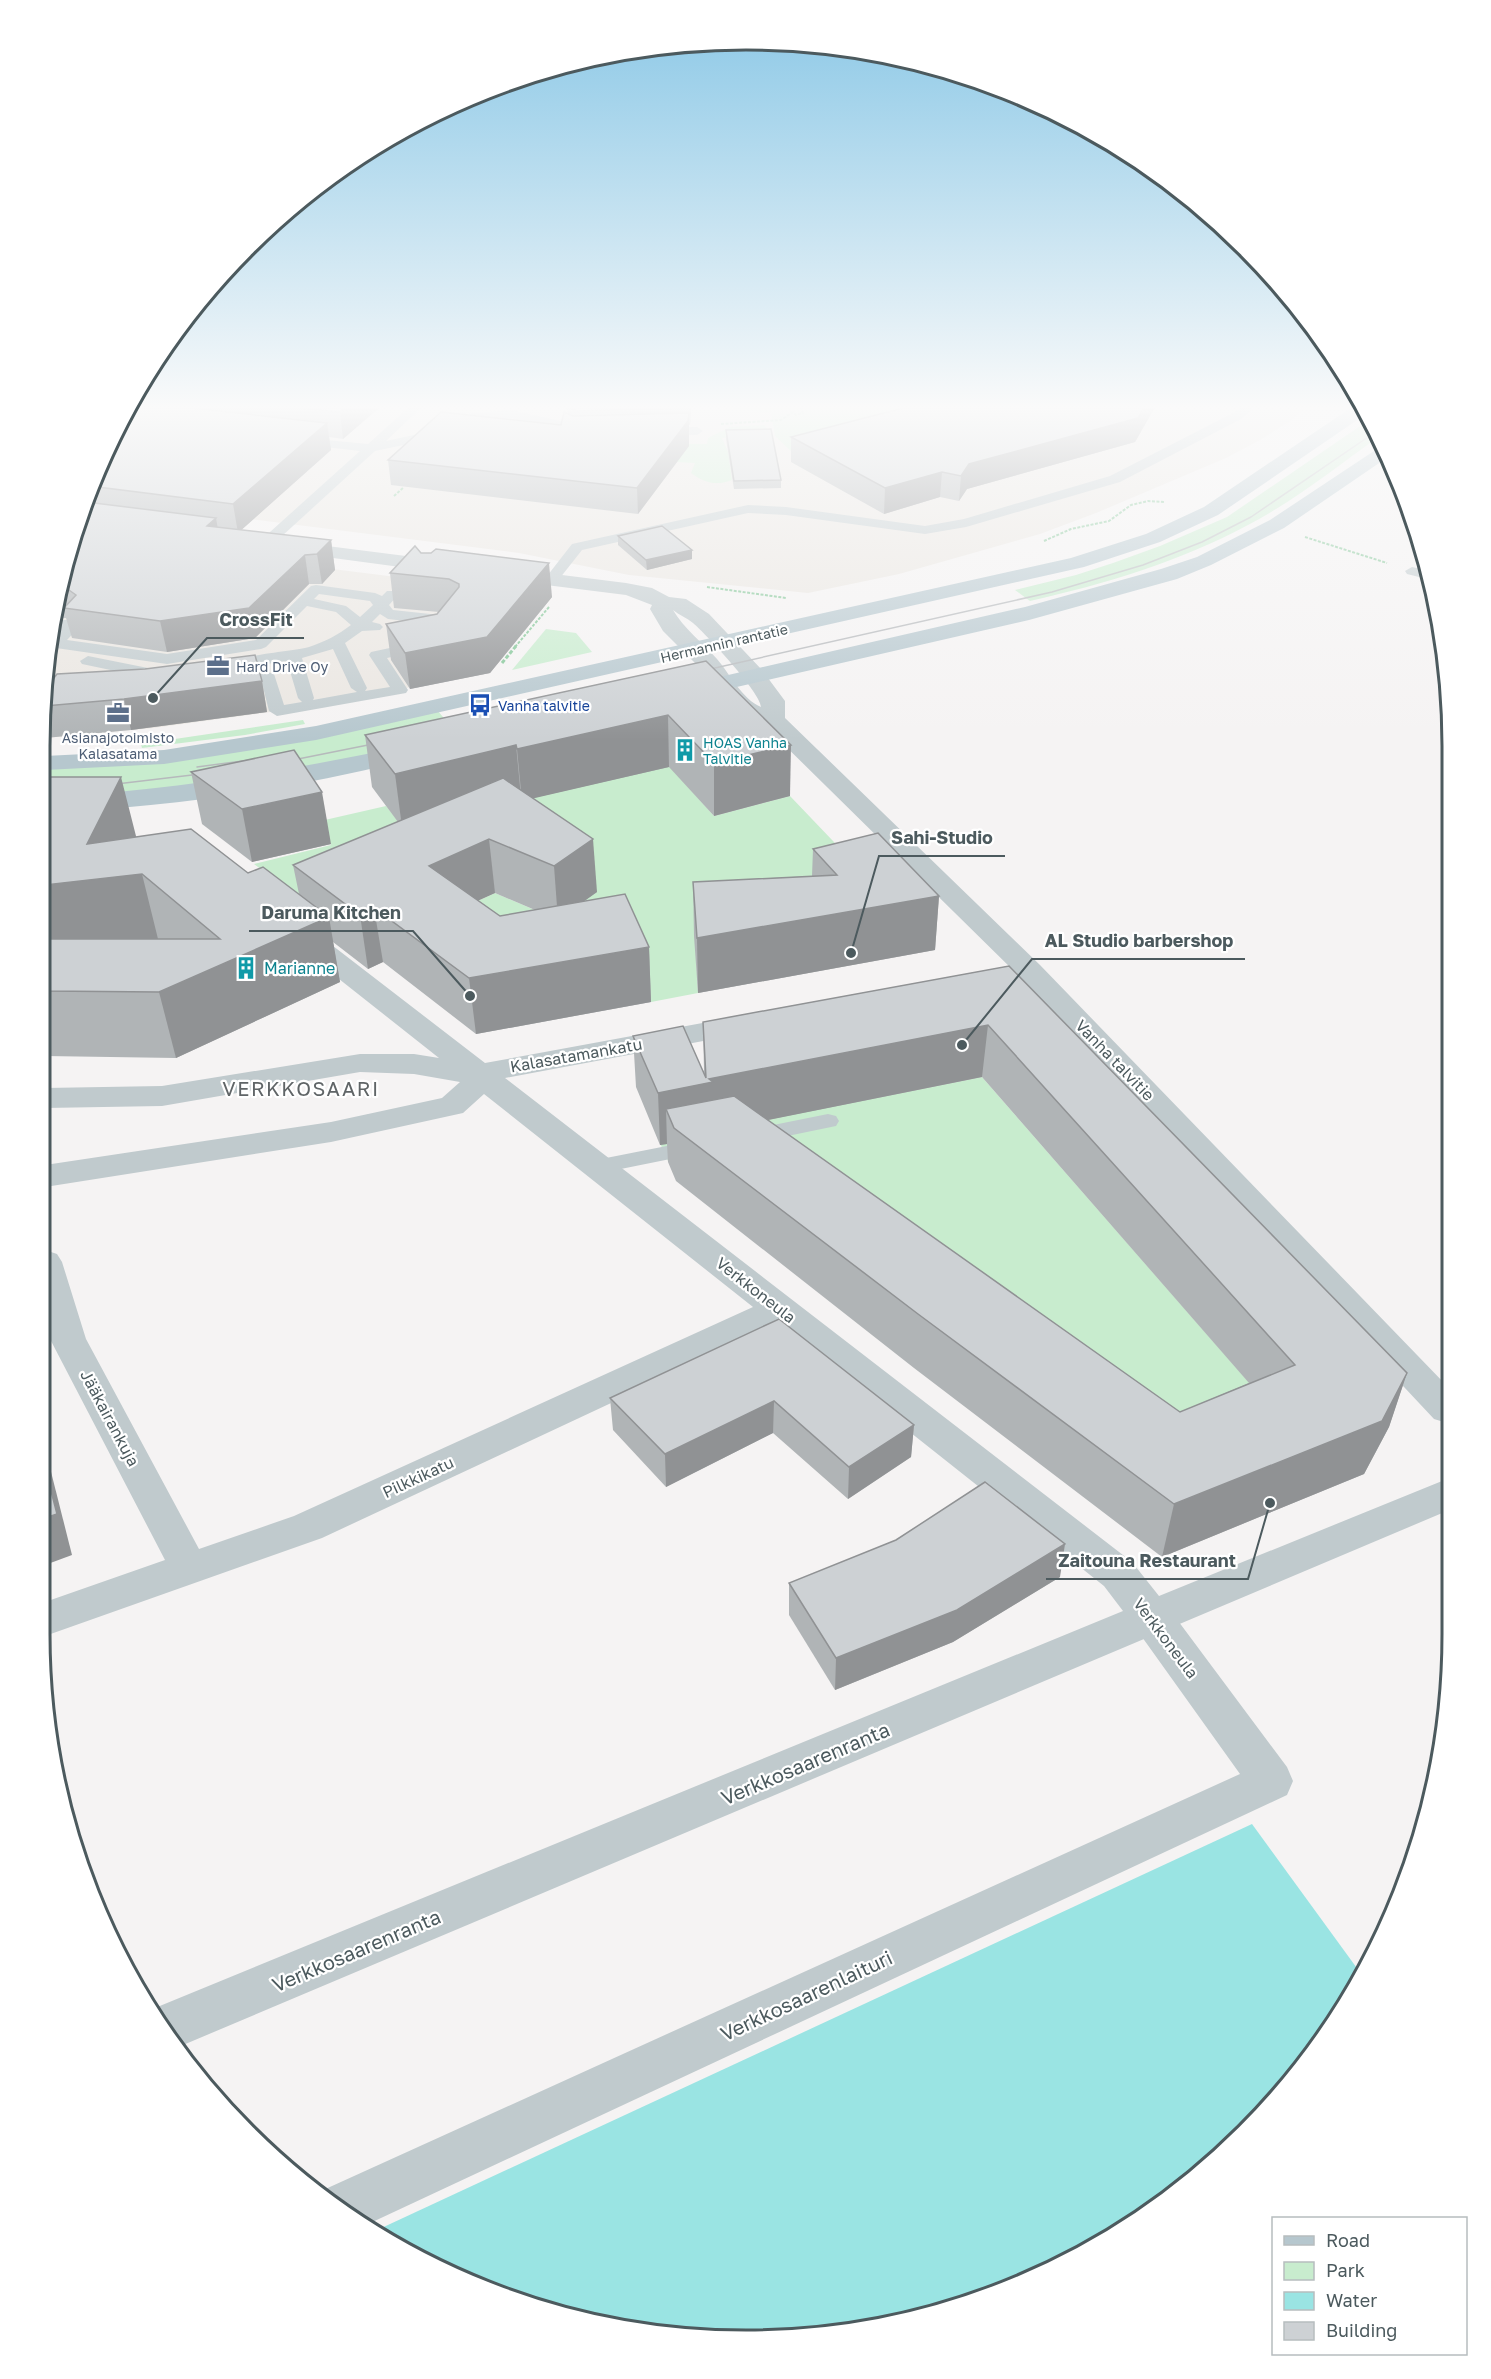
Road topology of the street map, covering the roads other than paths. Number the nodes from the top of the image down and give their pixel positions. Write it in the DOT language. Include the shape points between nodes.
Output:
graph roads {
  1 [pos="294,518"];
  2 [pos="702,518"];
  3 [pos="832,518"];
  4 [pos="983,518"];
  5 [pos="1195,518"];
  6 [pos="1286,518"];
  7 [pos="242,541"];
  8 [pos="265,544"];
  9 [pos="1412,571"];
  10 [pos="1420,573"];
  11 [pos="421,575"];
  12 [pos="566,576"];
  13 [pos="304,602"];
  14 [pos="664,603"];
  15 [pos="399,615"];
  16 [pos="60,624"];
  17 [pos="361,626"];
  18 [pos="337,641"];
  19 [pos="57,642"];
  20 [pos="57,643"];
  21 [pos="723,643"];
  22 [pos="695,649"];
  23 [pos="55,653"];
  24 [pos="293,655"];
  25 [pos="754,675"];
  26 [pos="153,676"];
  27 [pos="99,679"];
  28 [pos="725,682"];
  29 [pos="210,685"];
  30 [pos="359,688"];
  31 [pos="306,698"];
  32 [pos="657,698"];
  33 [pos="773,720"];
  34 [pos="437,746"];
  35 [pos="50,763"];
  36 [pos="50,804"];
  37 [pos="283,920"];
  38 [pos="1030,971"];
  39 [pos="999,977"];
  40 [pos="767,1020"];
  41 [pos="477,1074"];
  42 [pos="50,1098"];
  43 [pos="828,1121"];
  44 [pos="737,1139"];
  45 [pos="714,1144"];
  46 [pos="596,1167"];
  47 [pos="50,1175"];
  48 [pos="50,1279"];
  49 [pos="781,1309"];
  50 [pos="1442,1404"];
  51 [pos="1442,1496"];
  52 [pos="190,1569"];
  53 [pos="50,1617"];
  54 [pos="1152,1618"];
  55 [pos="1271,1781"];
  56 [pos="172,2027"];
  57 [pos="350,2206"];
  1 -- 8 [label="lane"];
  2 -- 12 [label="lane" via="577,547"];
  3 -- 4 [label="lane" via="925,530"];
  5 -- 21 [label="main road, Hermannin rantatie" via="1116,552 1042,573"];
  6 -- 25 [label="main road" via="1204,561 1169,574 1049,608"];
  7 -- 8 [label="street"];
  8 -- 11 [label="street"];
  9 -- 10 [label="lane"];
  11 -- 12 [label="street" via="474,570"];
  11 -- 17 [label="lane"];
  12 -- 14 [label="street" via="644,593"];
  13 -- 17 [label="lane" via="341,609"];
  14 -- 21 [label="street" via="678,604 701,619"];
  14 -- 22 [label="street, Vanha talvitie" via="661,609 671,626"];
  15 -- 17 [label="lane" via="389,628"];
  16 -- 19 [label="lane" via="73,625"];
  17 -- 18 [label="lane"];
  18 -- 24 [label="lane"];
  18 -- 30 [label="lane"];
  20 -- 29 [label="lane" via="167,658 261,644 316,589 375,597 388,614 453,621 439,640 396,643 377,655 400,690 277,711 268,677"];
  21 -- 22 [label="main road, Hermannin rantatie"];
  21 -- 25 [label="street"];
  22 -- 28 [label="street, Vanha talvitie"];
  22 -- 35 [label="main road, Hermannin rantatie" via="316,733 164,757"];
  23 -- 26 [label="lane"];
  24 -- 26 [label="lane"];
  24 -- 31 [label="lane"];
  25 -- 28 [label="main road"];
  25 -- 33 [label="street" via="773,701"];
  26 -- 27 [label="lane"];
  28 -- 32 [label="main road"];
  28 -- 33 [label="street, Vanha talvitie" via="748,710"];
  33 -- 38 [label="street, Vanha talvitie"];
  34 -- 36 [label="main road" via="250,783 131,799"];
  37 -- 41 [label="street, Verkkoneula"];
  38 -- 39 [label="street"];
  38 -- 50 [label="street, Vanha talvitie"];
  40 -- 41 [label="street, Kalasatamankatu"];
  41 -- 42 [label="street, Kalasatamankatu" via="414,1064 360,1063 162,1095"];
  41 -- 46 [label="street, Verkkoneula"];
  41 -- 47 [label="street" via="476,1085 452,1106 332,1132"];
  43 -- 44 [label="lane"];
  45 -- 46 [label="lane"];
  46 -- 49 [label="street, Verkkoneula"];
  48 -- 52 [label="street, Jääkairankuja" via="68,1339"];
  49 -- 52 [label="street, Pilkkikatu" via="357,1506"];
  49 -- 54 [label="street, Verkkoneula" via="1118,1574"];
  51 -- 54 [label="street, Verkkosaarenranta"];
  52 -- 53 [label="street, Pilkkikatu"];
  54 -- 55 [label="street, Verkkoneula"];
  54 -- 56 [label="street, Verkkosaarenranta"];
  55 -- 57 [label="street, Verkkosaarenlaituri"];
}
